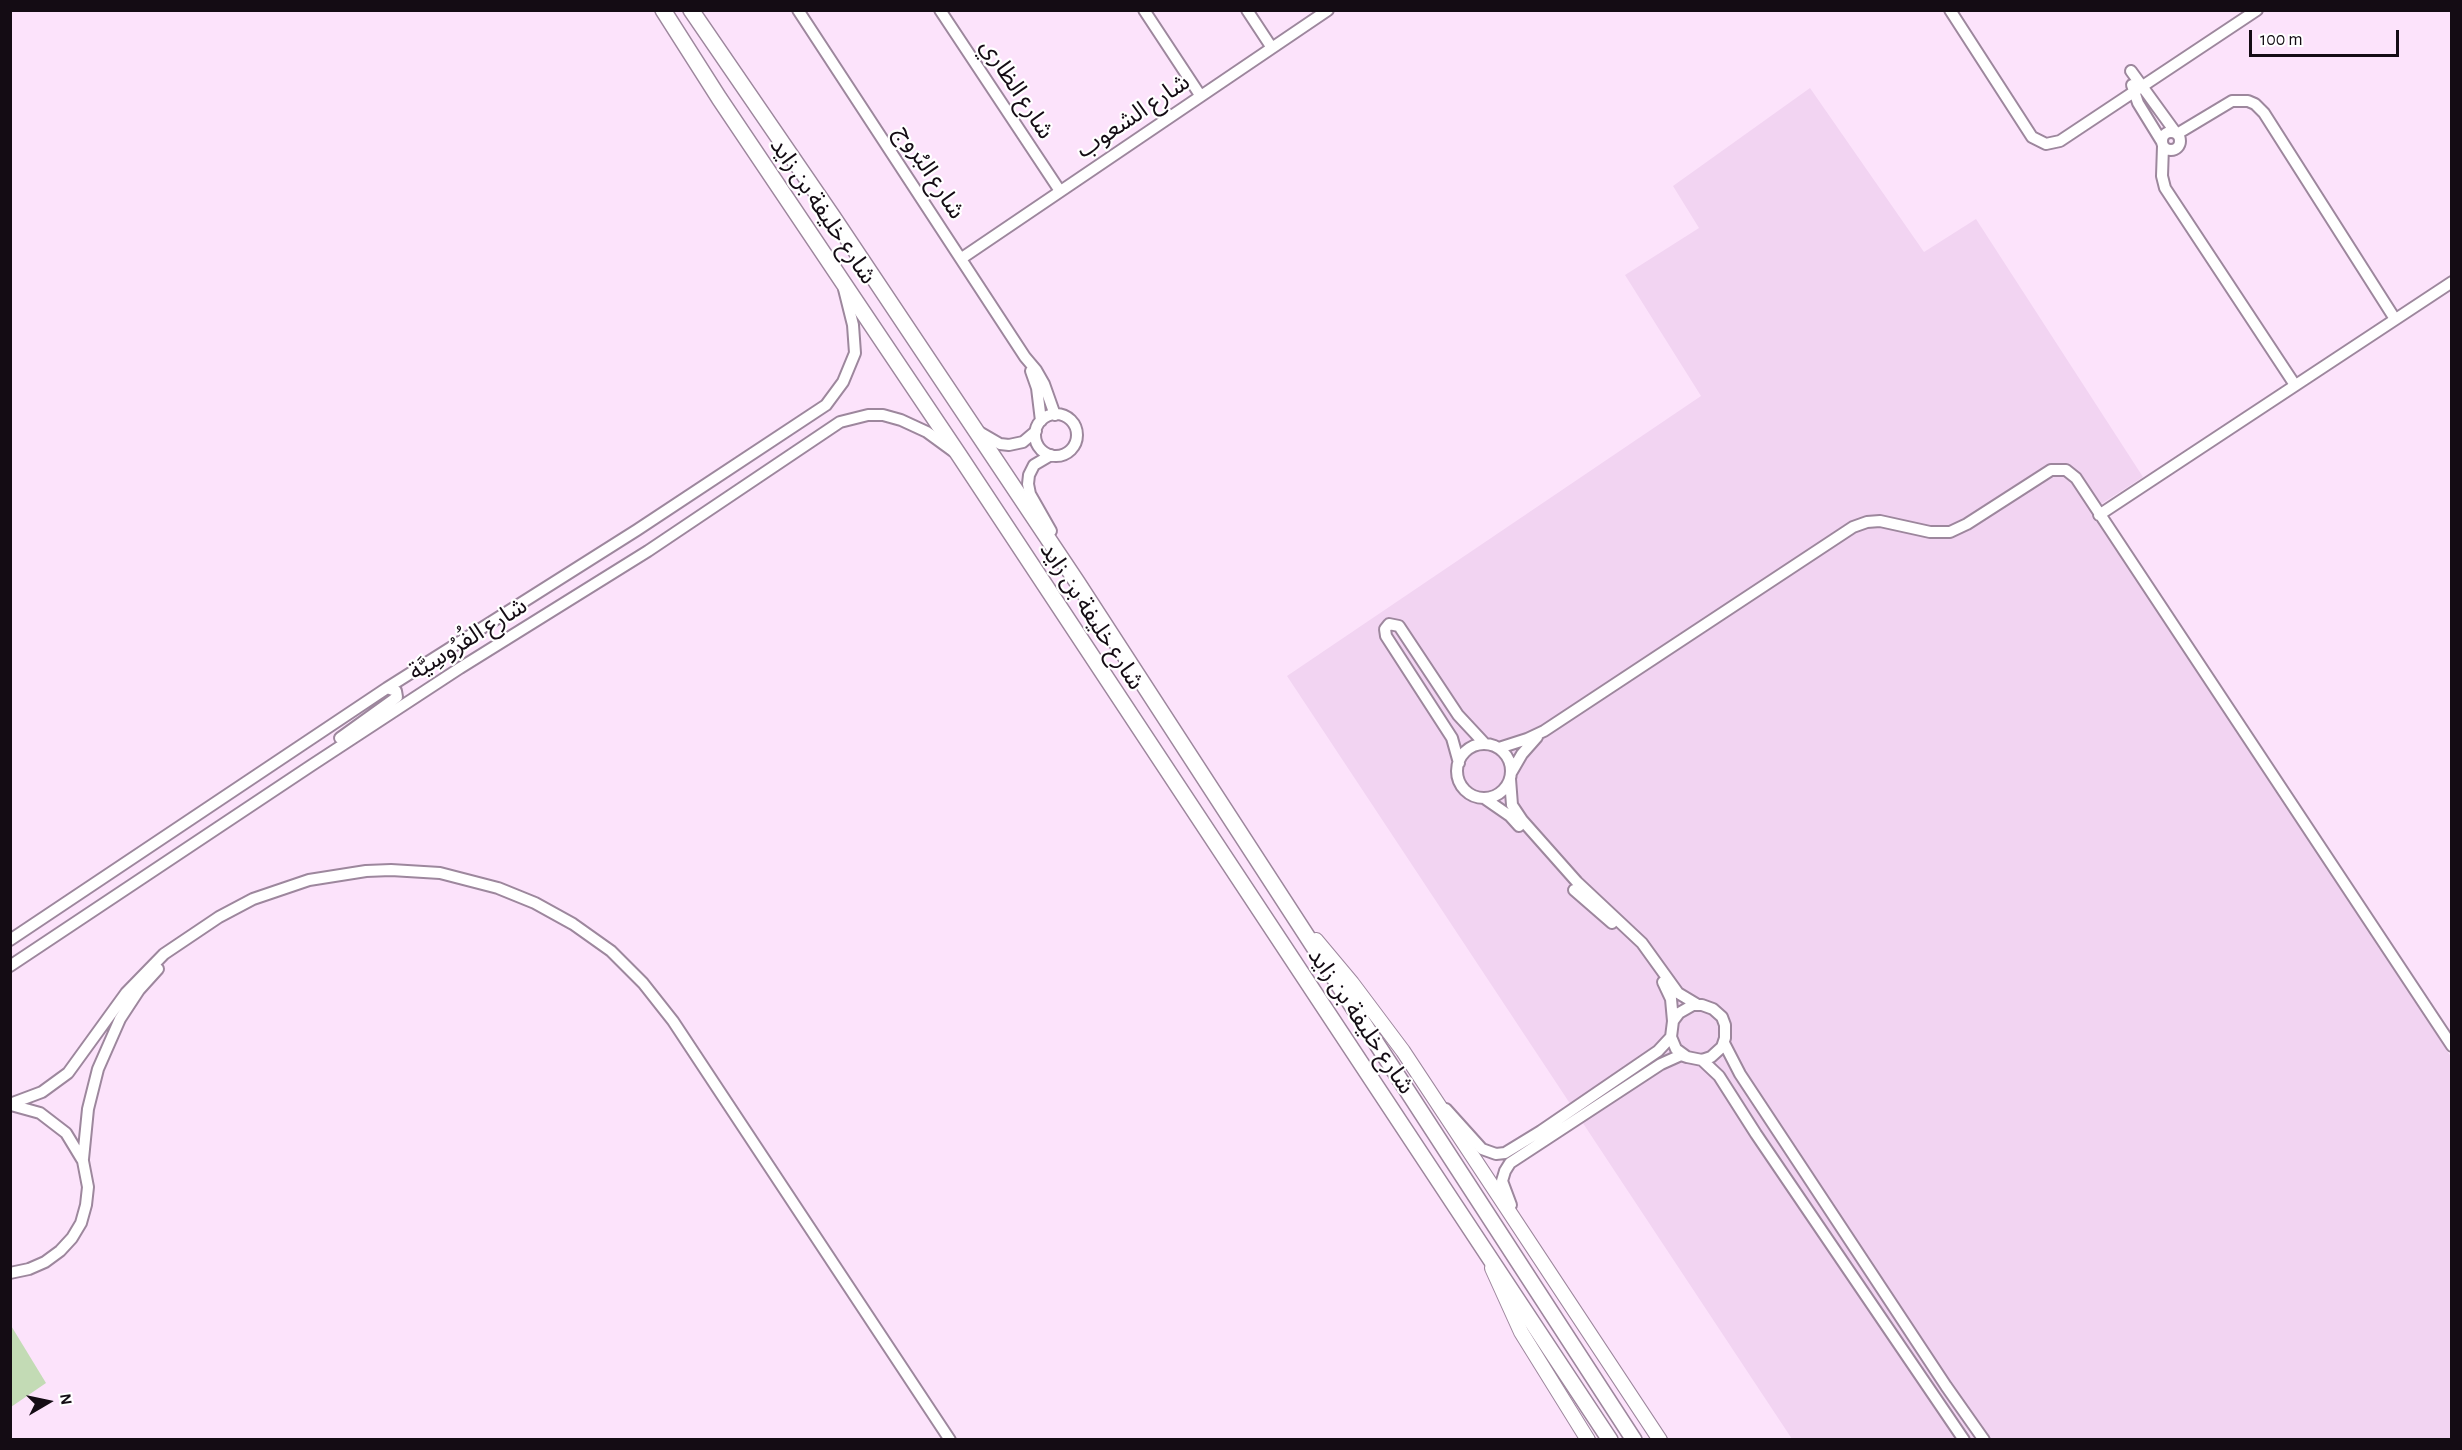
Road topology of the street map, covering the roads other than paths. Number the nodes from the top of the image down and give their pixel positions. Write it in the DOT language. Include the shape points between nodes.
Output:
graph roads {
  1 [pos="663,10"];
  2 [pos="691,10"];
  3 [pos="798,10"];
  4 [pos="940,10"];
  5 [pos="1144,10"];
  6 [pos="1247,10"];
  7 [pos="1328,10"];
  8 [pos="1950,10"];
  9 [pos="2257,10"];
  10 [pos="1272,48"];
  11 [pos="2129,73"];
  12 [pos="2138,90"];
  13 [pos="1200,95"];
  14 [pos="2178,136"];
  15 [pos="2166,146"];
  16 [pos="1060,191"];
  17 [pos="962,258"];
  18 [pos="842,280"];
  19 [pos="2451,282"];
  20 [pos="2395,319"];
  21 [pos="1025,357"];
  22 [pos="2295,385"];
  23 [pos="1055,415"];
  24 [pos="1039,426"];
  25 [pos="975,429"];
  26 [pos="959,455"];
  27 [pos="1051,455"];
  28 [pos="2099,515"];
  29 [pos="1077,582"];
  30 [pos="387,688"];
  31 [pos="1544,731"];
  32 [pos="1485,744"];
  33 [pos="1499,748"];
  34 [pos="1458,763"];
  35 [pos="312,765"];
  36 [pos="1511,776"];
  37 [pos="1484,798"];
  38 [pos="1296,918"];
  39 [pos="10,940"];
  40 [pos="173,950"];
  41 [pos="10,966"];
  42 [pos="1698,1005"];
  43 [pos="1673,1021"];
  44 [pos="1671,1037"];
  45 [pos="1724,1043"];
  46 [pos="2451,1046"];
  47 [pos="1687,1057"];
  48 [pos="1702,1060"];
  49 [pos="10,1104"];
  50 [pos="1439,1104"];
  51 [pos="83,1161"];
  52 [pos="1515,1220"];
  53 [pos="1826,1235"];
  54 [pos="1484,1247"];
  55 [pos="1862,1260"];
  56 [pos="10,1273"];
  57 [pos="950,1440"];
  58 [pos="1588,1440"];
  59 [pos="1611,1440"];
  60 [pos="1634,1440"];
  61 [pos="1660,1440"];
  62 [pos="1964,1440"];
  63 [pos="1984,1440"];
  1 -- 18 [label="highway, شارع خليفة بن زايد"];
  2 -- 25 [label="highway, شارع خليفة بن زايد"];
  3 -- 17 [label="street, شارع البُروج"];
  4 -- 16 [label="street, شارع الظاري"];
  5 -- 13 [label="street"];
  6 -- 10 [label="street"];
  7 -- 10 [label="street, شارع الشعوب"];
  8 -- 12 [label="street" via="2038,141 2060,141"];
  9 -- 12 [label="street"];
  10 -- 13 [label="street, شارع الشعوب"];
  11 -- 12 [label="street"];
  12 -- 14 [label="street" via="2152,97"];
  12 -- 15 [label="street" via="2138,103"];
  13 -- 16 [label="street, شارع الشعوب"];
  14 -- 15 [label="street" via="2178,147"];
  14 -- 15 [label="street" via="2167,133"];
  14 -- 20 [label="street" via="2232,101 2248,101 2261,110"];
  15 -- 22 [label="street" via="2163,182 2169,195"];
  16 -- 17 [label="street, شارع الشعوب"];
  17 -- 21 [label="street, شارع البُروج"];
  18 -- 26 [label="highway, شارع خليفة بن زايد"];
  18 -- 30 [label="street, شارع الفُرُوسِيَّة" via="855,353 839,388 826,405"];
  19 -- 20 [label="street"];
  20 -- 22 [label="street"];
  21 -- 23 [label="street, شارع البُروج" via="1044,384"];
  21 -- 24 [label="street, شارع البُروج" via="1037,388"];
  22 -- 28 [label="street"];
  23 -- 24 [label="street"];
  23 -- 27 [label="street" via="1072,422 1077,436 1070,450"];
  24 -- 25 [label="street" via="1023,442 1009,445 993,441"];
  24 -- 27 [label="street" via="1039,446"];
  25 -- 29 [label="highway, شارع خليفة بن زايد"];
  26 -- 35 [label="street, شارع الفُرُوسِيَّة" via="927,432 883,415 840,422 648,551"];
  26 -- 54 [label="highway, شارع خليفة بن زايد"];
  27 -- 29 [label="street" via="1034,465 1029,489"];
  28 -- 31 [label="street" via="2072,473 2055,469 1950,532 1930,532 1880,521 1860,524"];
  28 -- 46 [label="street"];
  29 -- 38 [label="highway, شارع خليفة بن زايد"];
  30 -- 35 [label="street" via="396,691 396,699 332,744"];
  30 -- 39 [label="street, شارع الفُرُوسِيَّة"];
  31 -- 33 [label="street"];
  31 -- 36 [label="street" via="1522,754"];
  32 -- 33 [label="street"];
  32 -- 34 [label="street" via="1468,749"];
  32 -- 34 [label="street" via="1458,715 1399,626 1389,624 1386,636 1452,738"];
  33 -- 36 [label="street" via="1510,761"];
  34 -- 37 [label="street" via="1463,788"];
  35 -- 41 [label="street, شارع الفُرُوسِيَّة"];
  36 -- 37 [label="street" via="1500,793"];
  36 -- 42 [label="street" via="1510,798 1522,820 1576,882 1647,948 1678,993"];
  37 -- 43 [label="street" via="1518,824 1578,893 1646,958 1666,986"];
  38 -- 50 [label="main road, شارع خليفة بن زايد" via="1378,1016"];
  38 -- 60 [label="highway, شارع خليفة بن زايد"];
  40 -- 49 [label="street" via="126,993 68,1073 42,1092"];
  40 -- 51 [label="street" via="132,999 108,1045 90,1097"];
  40 -- 57 [label="street" via="219,917 253,899 309,880 366,871 417,871 475,880 515,894 573,924 628,967 673,1021"];
  42 -- 43 [label="street" via="1683,1009"];
  42 -- 45 [label="street" via="1713,1009 1722,1017 1726,1029"];
  43 -- 44 [label="street"];
  44 -- 47 [label="street" via="1676,1049"];
  44 -- 50 [label="street" via="1658,1051 1505,1153 1482,1149"];
  45 -- 48 [label="street" via="1715,1054"];
  45 -- 55 [label="street" via="1740,1074"];
  47 -- 48 [label="street"];
  47 -- 52 [label="street" via="1681,1055 1661,1064 1510,1163 1502,1181"];
  48 -- 53 [label="street" via="1719,1076"];
  49 -- 51 [label="street" via="54,1121 76,1146"];
  50 -- 52 [label="main road, شارع خليفة بن زايد"];
  51 -- 56 [label="street" via="88,1187 86,1205 72,1238 45,1262"];
  52 -- 61 [label="main road, شارع خليفة بن زايد"];
  53 -- 55 [label="street" via="1851,1261"];
  53 -- 62 [label="street"];
  54 -- 58 [label="main road, شارع خليفة بن زايد" via="1521,1332"];
  54 -- 59 [label="highway, شارع خليفة بن زايد"];
  55 -- 63 [label="street"];
}
